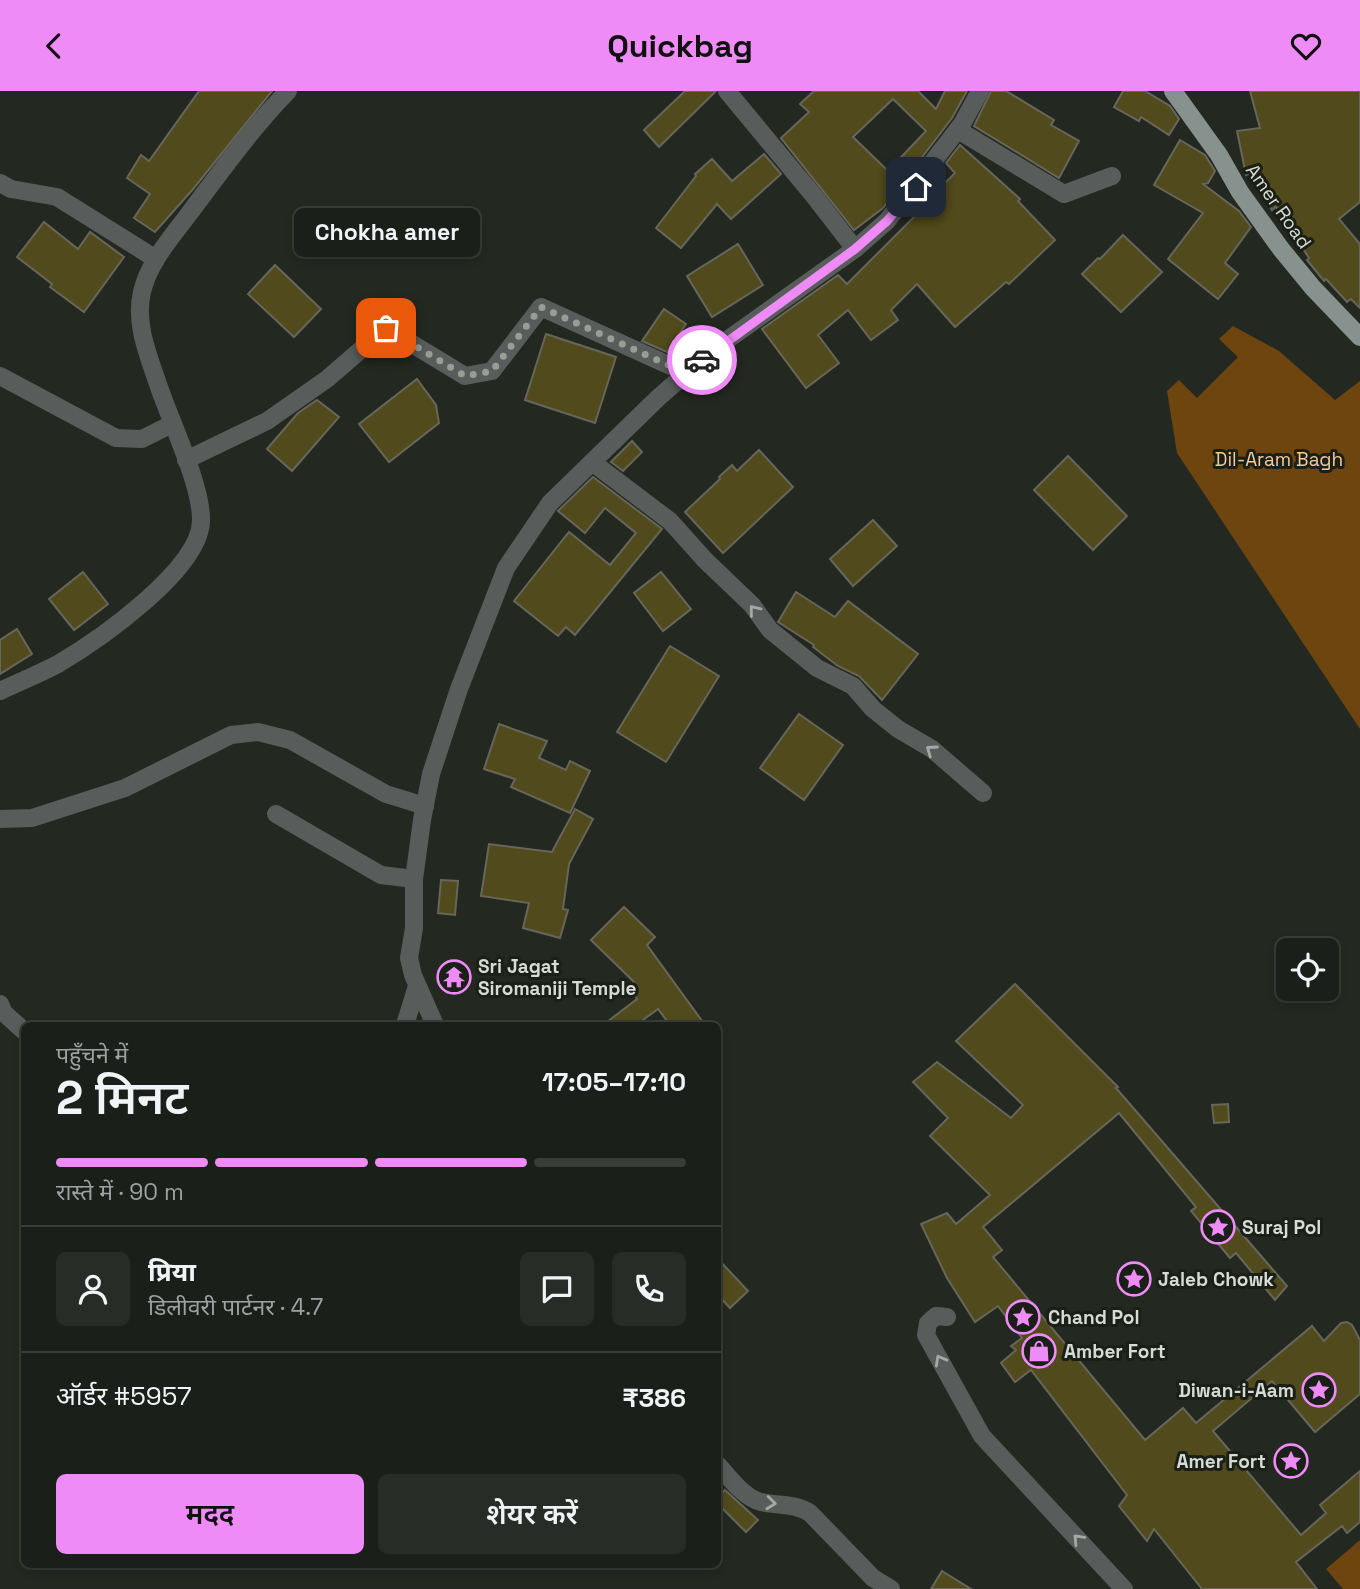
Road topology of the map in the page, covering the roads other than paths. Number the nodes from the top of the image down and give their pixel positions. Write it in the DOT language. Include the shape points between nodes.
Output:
graph roads {
  1 [pos="288,91"];
  2 [pos="727,91"];
  3 [pos="980,91"];
  4 [pos="1173,91"];
  5 [pos="958,130"];
  6 [pos="1112,176"];
  7 [pos="0,183"];
  8 [pos="855,249"];
  9 [pos="156,259"];
  10 [pos="1360,337"];
  11 [pos="686,373"];
  12 [pos="0,376"];
  13 [pos="172,424"];
  14 [pos="186,460"];
  15 [pos="592,462"];
  16 [pos="0,691"];
  17 [pos="983,793"];
  18 [pos="425,806"];
  19 [pos="276,814"];
  20 [pos="0,819"];
  21 [pos="414,879"];
  22 [pos="417,986"];
  23 [pos="0,1004"];
  24 [pos="406,1022"];
  25 [pos="434,1022"];
  26 [pos="21,1028"];
  27 [pos="947,1317"];
  28 [pos="721,1468"];
  29 [pos="891,1589"];
  30 [pos="1124,1589"];
  1 -- 9 [label="street" via="256,124"];
  2 -- 8 [label="street"];
  3 -- 5 [label="street"];
  4 -- 10 [label="main road, Amer Road" via="1281,249"];
  5 -- 6 [label="street" via="1064,194"];
  5 -- 8 [label="street" via="887,221"];
  7 -- 9 [label="street" via="57,197"];
  8 -- 11 [label="street"];
  9 -- 13 [label="street" via="141,292 140,319"];
  11 -- 14 [label="street" via="541,307 492,371 465,376 386,328 327,379 267,421"];
  11 -- 15 [label="street"];
  12 -- 13 [label="street" via="116,438 142,439"];
  13 -- 14 [label="street"];
  14 -- 16 [label="street" via="201,523 198,537 180,565 143,604 85,647"];
  17 -- 15 [label="street, one-way" via="932,749 873,709 853,686 817,668 770,630 670,521"];
  15 -- 18 [label="street" via="550,503 506,568 430,774"];
  18 -- 20 [label="street" via="386,794 290,740 258,732 231,735 125,788 33,818"];
  18 -- 21 [label="street"];
  19 -- 21 [label="street" via="381,875"];
  21 -- 22 [label="street" via="409,958"];
  22 -- 24 [label="street"];
  22 -- 25 [label="street"];
  23 -- 26 [label="street"];
  30 -- 27 [label="street, one-way" via="982,1436 926,1335 928,1323 936,1316"];
  28 -- 29 [label="street, one-way" via="748,1496 800,1506 810,1513 873,1578"];
}
